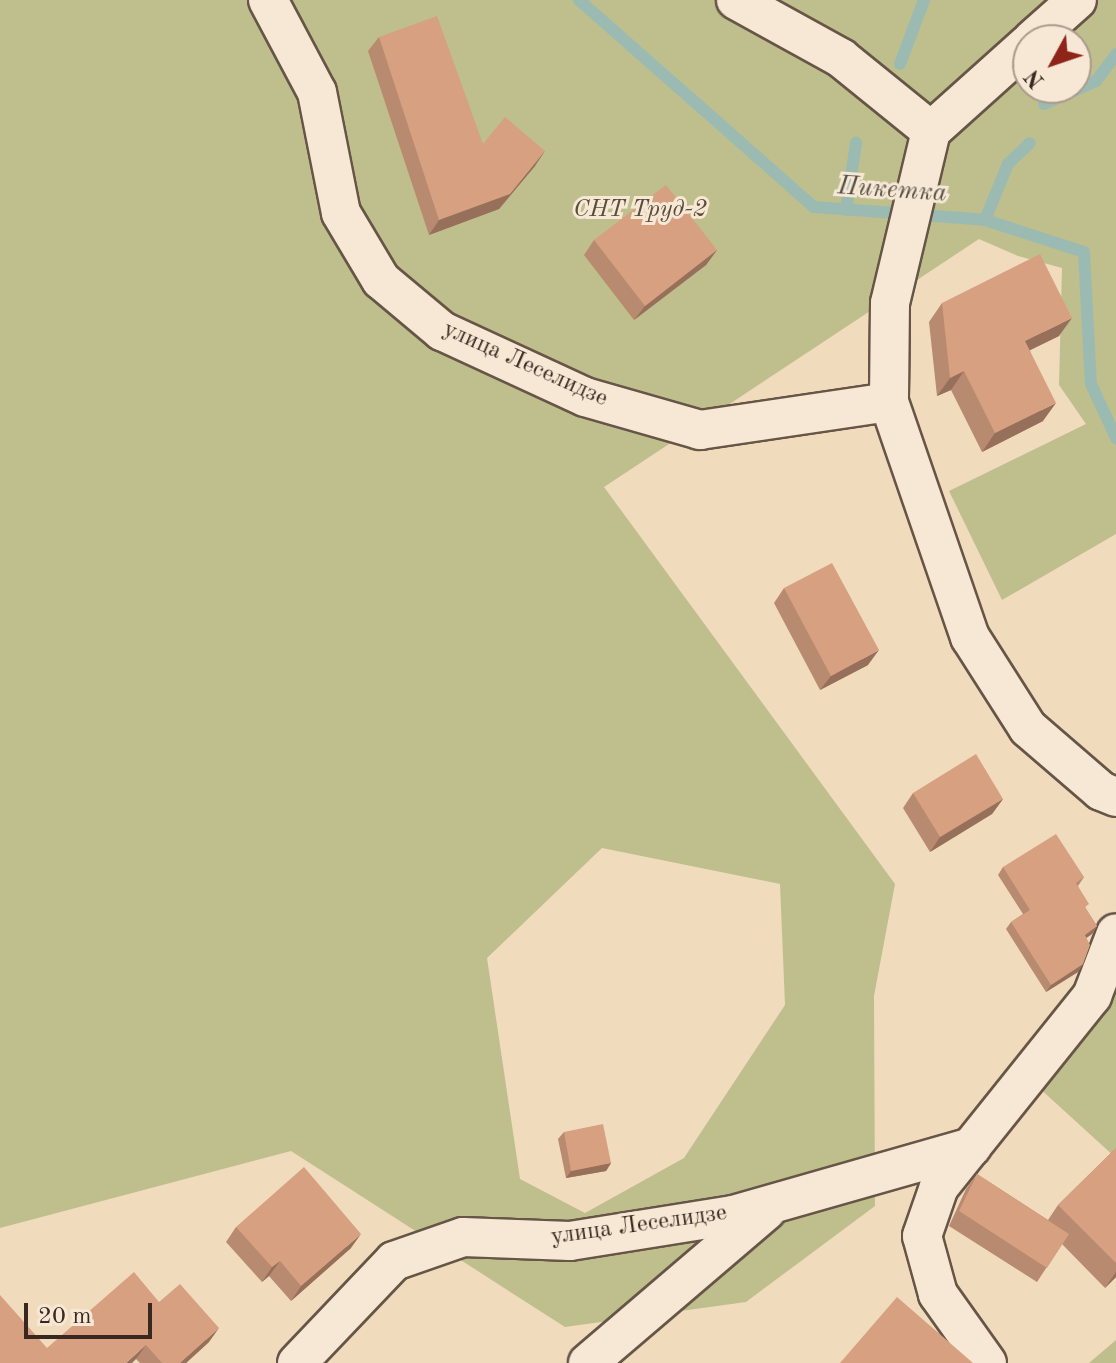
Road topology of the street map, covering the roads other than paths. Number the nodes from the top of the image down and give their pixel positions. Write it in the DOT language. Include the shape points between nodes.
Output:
graph roads {
  1 [pos="268,0"];
  2 [pos="736,0"];
  3 [pos="1077,0"];
  4 [pos="1050,24"];
  5 [pos="1012,58"];
  6 [pos="931,131"];
  7 [pos="889,402"];
  8 [pos="1116,797"];
  9 [pos="1116,933"];
  10 [pos="972,1147"];
  11 [pos="775,1203"];
  12 [pos="297,1363"];
  13 [pos="588,1363"];
  14 [pos="987,1363"];
  1 -- 7 [label="street, улица Леселидзе" via="317,92 341,213 381,280 442,331 585,397 700,430"];
  2 -- 6 [label="street" via="841,58"];
  3 -- 4 [label="street"];
  5 -- 6 [label="street"];
  6 -- 7 [label="street" via="890,303"];
  7 -- 8 [label="street" via="970,637 1028,728 1101,791"];
  9 -- 10 [label="street" via="1092,996"];
  10 -- 11 [label="street, улица Леселидзе"];
  10 -- 14 [label="street" via="939,1187 922,1236 938,1294"];
  11 -- 12 [label="street, улица Леселидзе" via="733,1215 570,1241 463,1237 394,1261"];
  11 -- 13 [label="street"];
}
